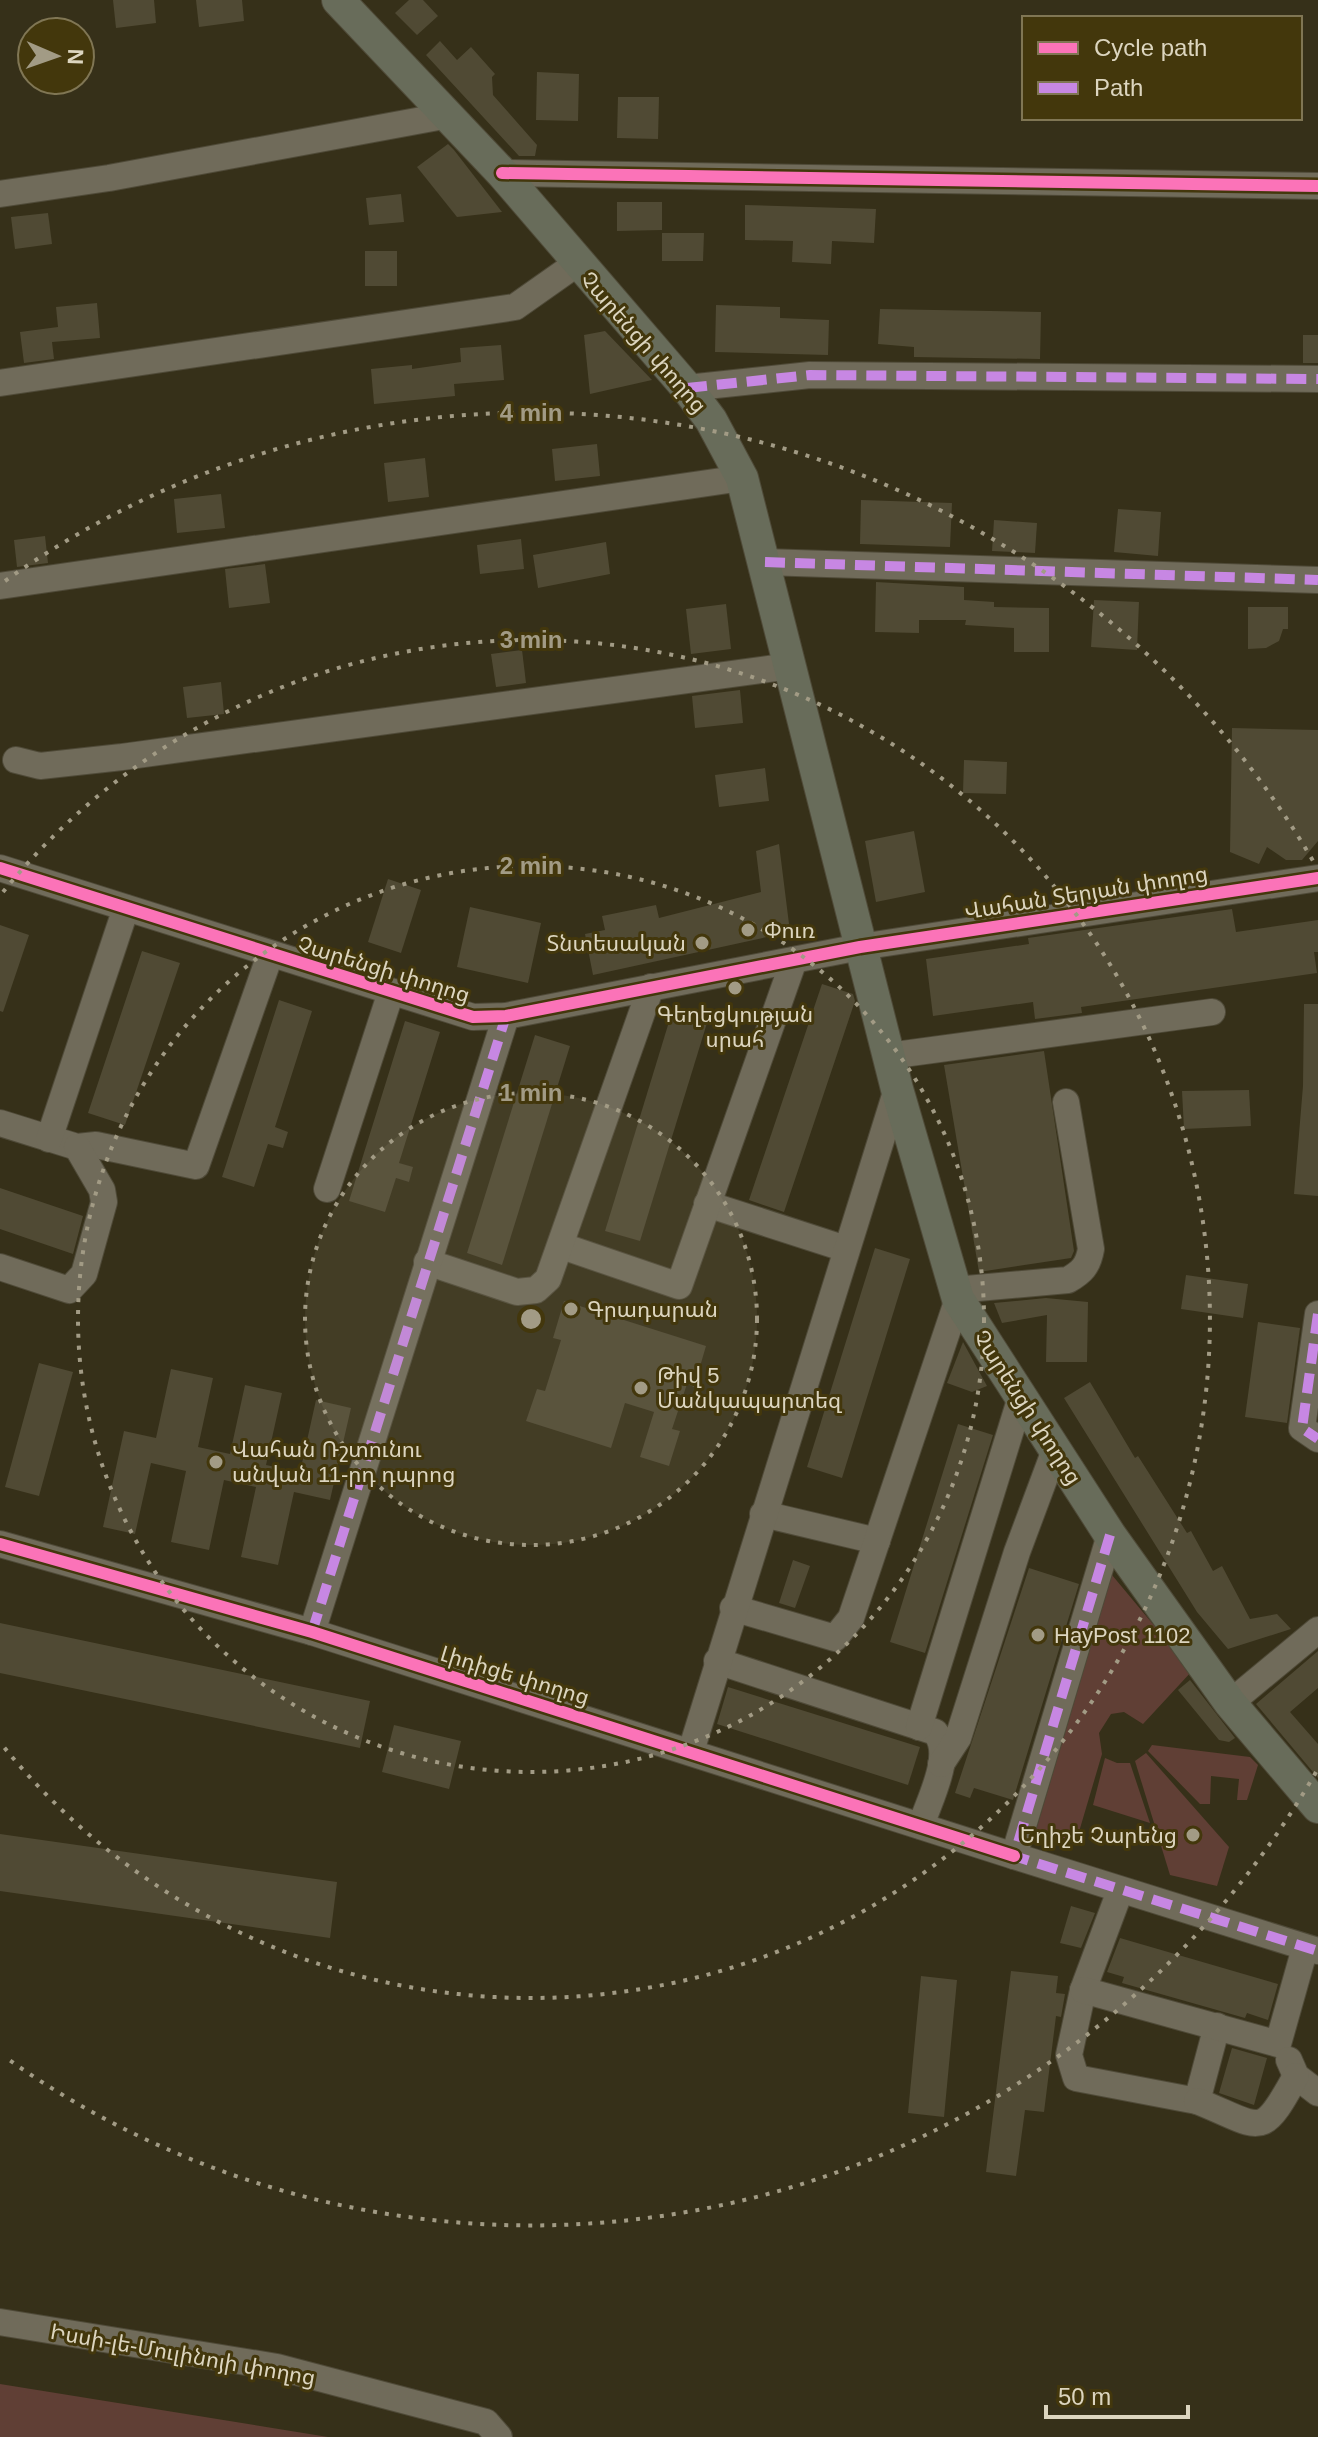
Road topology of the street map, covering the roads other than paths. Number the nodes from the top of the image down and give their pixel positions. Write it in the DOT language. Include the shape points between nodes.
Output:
graph roads {
  1 [pos="338,0"];
  2 [pos="449,115"];
  3 [pos="502,173"];
  4 [pos="1318,186"];
  5 [pos="0,194"];
  6 [pos="576,264"];
  7 [pos="1318,379"];
  8 [pos="0,383"];
  9 [pos="687,388"];
  10 [pos="742,478"];
  11 [pos="765,562"];
  12 [pos="1318,580"];
  13 [pos="0,586"];
  14 [pos="790,666"];
  15 [pos="16,760"];
  16 [pos="0,868"];
  17 [pos="1318,878"];
  18 [pos="126,908"];
  19 [pos="860,947"];
  20 [pos="270,955"];
  21 [pos="794,960"];
  22 [pos="651,987"];
  23 [pos="391,992"];
  24 [pos="1212,1012"];
  25 [pos="506,1016"];
  26 [pos="888,1056"];
  27 [pos="897,1089"];
  28 [pos="1066,1102"];
  29 [pos="0,1123"];
  30 [pos="49,1139"];
  31 [pos="77,1147"];
  32 [pos="327,1189"];
  33 [pos="707,1204"];
  34 [pos="562,1246"];
  35 [pos="846,1249"];
  36 [pos="427,1262"];
  37 [pos="0,1267"];
  38 [pos="957,1294"];
  39 [pos="1318,1314"];
  40 [pos="1021,1397"];
  41 [pos="1318,1439"];
  42 [pos="1055,1450"];
  43 [pos="763,1514"];
  44 [pos="1110,1535"];
  45 [pos="877,1541"];
  46 [pos="0,1544"];
  47 [pos="733,1608"];
  48 [pos="1318,1630"];
  49 [pos="312,1632"];
  50 [pos="717,1661"];
  51 [pos="1230,1703"];
  52 [pos="919,1727"];
  53 [pos="691,1751"];
  54 [pos="941,1764"];
  55 [pos="1318,1807"];
  56 [pos="921,1826"];
  57 [pos="1014,1856"];
  58 [pos="1120,1891"];
  59 [pos="1312,1950"];
  60 [pos="1083,1990"];
  61 [pos="1217,2026"];
  62 [pos="1278,2044"];
  63 [pos="1296,2076"];
  64 [pos="1318,2093"];
  65 [pos="1197,2101"];
  66 [pos="0,2322"];
  67 [pos="499,2437"];
  1 -- 2 [label="main road, Չարենցի փողոց"];
  2 -- 3 [label="main road, Չարենցի փողոց"];
  2 -- 5 [label="street"];
  3 -- 4 [label="street"];
  3 -- 6 [label="main road, Չարենցի փողոց"];
  6 -- 8 [label="street" via="515,307"];
  6 -- 9 [label="main road, Չարենցի փողոց"];
  7 -- 9 [label="street" via="810,375"];
  9 -- 10 [label="main road, Չարենցի փողոց"];
  10 -- 11 [label="main road, Չարենցի փողոց"];
  10 -- 13 [label="street"];
  11 -- 12 [label="street"];
  11 -- 14 [label="main road, Չարենցի փողոց"];
  14 -- 15 [label="street" via="122,757 40,766"];
  14 -- 19 [label="main road, Չարենցի փողոց"];
  16 -- 18 [label="street, Չարենցի փողոց"];
  17 -- 19 [label="street, Վահան Տերյան փողոց"];
  18 -- 20 [label="street, Չարենցի փողոց"];
  18 -- 30 [label="street"];
  19 -- 21 [label="street, Չարենցի փողոց"];
  19 -- 26 [label="main road, Չարենցի փողոց"];
  20 -- 23 [label="street, Չարենցի փողոց"];
  20 -- 31 [label="street" via="196,1166 96,1145"];
  21 -- 22 [label="street, Չարենցի փողոց"];
  21 -- 33 [label="street"];
  22 -- 25 [label="street, Չարենցի փողոց"];
  22 -- 34 [label="street"];
  23 -- 25 [label="street, Չարենցի փողոց" via="473,1017"];
  23 -- 32 [label="street"];
  24 -- 26 [label="street"];
  25 -- 36 [label="street"];
  26 -- 27 [label="main road, Չարենցի փողոց"];
  27 -- 35 [label="street"];
  27 -- 38 [label="main road, Չարենցի փողոց"];
  28 -- 38 [label="street" via="1089,1262 1068,1280"];
  29 -- 30 [label="street"];
  30 -- 31 [label="street"];
  31 -- 37 [label="street" via="104,1202 84,1274 69,1290"];
  33 -- 34 [label="street" via="679,1286"];
  33 -- 35 [label="street"];
  34 -- 36 [label="street" via="548,1279 536,1290 517,1292"];
  35 -- 43 [label="street"];
  36 -- 49 [label="street"];
  38 -- 40 [label="main road, Չարենցի փողոց"];
  38 -- 45 [label="street"];
  39 -- 41 [label="street" via="1302,1428"];
  40 -- 42 [label="main road, Չարենցի փողոց"];
  40 -- 52 [label="street"];
  42 -- 44 [label="main road, Չարենցի փողոց"];
  42 -- 54 [label="street" via="958,1738"];
  43 -- 45 [label="street"];
  43 -- 47 [label="street"];
  44 -- 51 [label="main road, Չարենցի փողոց"];
  44 -- 57 [label="street"];
  45 -- 47 [label="street" via="851,1618 835,1638"];
  46 -- 49 [label="street, Լիդիցե փողոց"];
  47 -- 50 [label="street"];
  48 -- 51 [label="street"];
  49 -- 53 [label="street, Լիդիցե փողոց"];
  50 -- 52 [label="street"];
  50 -- 53 [label="street"];
  51 -- 55 [label="main road, Չարենցի փողոց"];
  52 -- 54 [label="street" via="940,1738"];
  53 -- 56 [label="street, Լիդիցե փողոց"];
  54 -- 56 [label="street"];
  56 -- 57 [label="street, Լիդիցե փողոց"];
  57 -- 58 [label="street, Լիդիցե փողոց"];
  58 -- 59 [label="street, Լիդիցե փողոց"];
  58 -- 60 [label="street"];
  59 -- 62 [label="street"];
  60 -- 61 [label="street"];
  60 -- 65 [label="street" via="1069,2055 1076,2078"];
  61 -- 62 [label="street"];
  61 -- 65 [label="street"];
  62 -- 63 [label="street"];
  63 -- 64 [label="street"];
  63 -- 65 [label="street" via="1266,2123 1255,2124"];
  66 -- 67 [label="street, Իսսի-լե-Մուլինոյի փողոց" via="277,2367 486,2422"];
}
